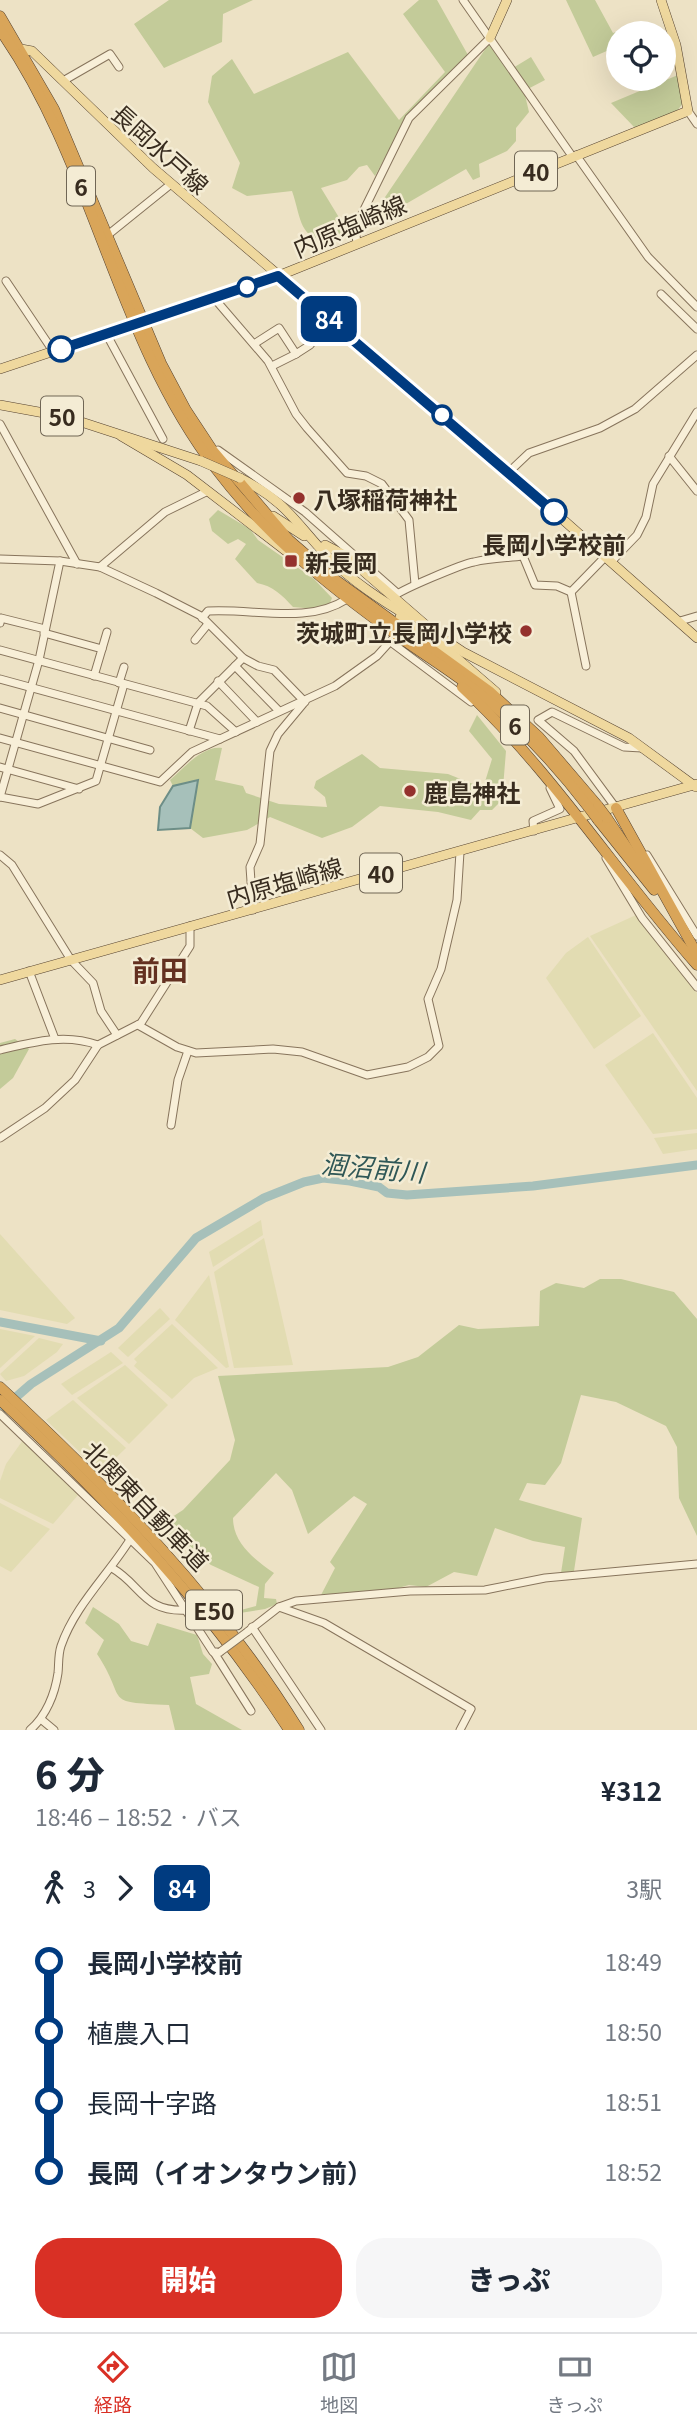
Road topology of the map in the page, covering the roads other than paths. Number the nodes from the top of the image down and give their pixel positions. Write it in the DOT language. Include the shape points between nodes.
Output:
graph roads {
  1 [pos="463,0"];
  2 [pos="507,0"];
  3 [pos="661,0"];
  4 [pos="0,16"];
  5 [pos="0,30"];
  6 [pos="490,38"];
  7 [pos="21,49"];
  8 [pos="119,67"];
  9 [pos="63,81"];
  10 [pos="688,111"];
  11 [pos="697,124"];
  12 [pos="574,156"];
  13 [pos="171,184"];
  14 [pos="109,234"];
  15 [pos="357,243"];
  16 [pos="278,276"];
  17 [pos="6,281"];
  18 [pos="661,294"];
  19 [pos="214,298"];
  20 [pos="697,307"];
  21 [pos="330,320"];
  22 [pos="140,324"];
  23 [pos="697,329"];
  24 [pos="107,335"];
  25 [pos="254,344"];
  26 [pos="53,351"];
  27 [pos="296,354"];
  28 [pos="697,355"];
  29 [pos="272,366"];
  30 [pos="0,369"];
  31 [pos="0,405"];
  32 [pos="697,412"];
  33 [pos="0,425"];
  34 [pos="121,436"];
  35 [pos="163,439"];
  36 [pos="212,451"];
  37 [pos="669,456"];
  38 [pos="509,472"];
  39 [pos="243,490"];
  40 [pos="208,491"];
  41 [pos="697,491"];
  42 [pos="303,536"];
  43 [pos="324,545"];
  44 [pos="0,559"];
  45 [pos="608,560"];
  46 [pos="60,561"];
  47 [pos="308,562"];
  48 [pos="77,564"];
  49 [pos="100,567"];
  50 [pos="415,584"];
  51 [pos="571,592"];
  52 [pos="371,594"];
  53 [pos="395,595"];
  54 [pos="347,598"];
  55 [pos="697,616"];
  56 [pos="205,621"];
  57 [pos="680,621"];
  58 [pos="0,623"];
  59 [pos="45,631"];
  60 [pos="107,632"];
  61 [pos="436,634"];
  62 [pos="697,638"];
  63 [pos="394,639"];
  64 [pos="195,640"];
  65 [pos="102,649"];
  66 [pos="0,650"];
  67 [pos="429,656"];
  68 [pos="243,658"];
  69 [pos="39,660"];
  70 [pos="235,666"];
  71 [pos="586,666"];
  72 [pos="124,667"];
  73 [pos="94,676"];
  74 [pos="0,679"];
  75 [pos="218,681"];
  76 [pos="121,683"];
  77 [pos="31,688"];
  78 [pos="304,702"];
  79 [pos="198,704"];
  80 [pos="0,708"];
  81 [pos="116,711"];
  82 [pos="279,711"];
  83 [pos="24,714"];
  84 [pos="257,722"];
  85 [pos="189,731"];
  86 [pos="236,732"];
  87 [pos="539,737"];
  88 [pos="0,738"];
  89 [pos="108,738"];
  90 [pos="220,739"];
  91 [pos="16,742"];
  92 [pos="644,748"];
  93 [pos="150,750"];
  94 [pos="101,765"];
  95 [pos="4,768"];
  96 [pos="696,785"];
  97 [pos="79,789"];
  98 [pos="0,797"];
  99 [pos="593,807"];
  100 [pos="616,808"];
  101 [pos="578,819"];
  102 [pos="534,831"];
  103 [pos="636,845"];
  104 [pos="602,848"];
  105 [pos="460,852"];
  106 [pos="0,855"];
  107 [pos="253,910"];
  108 [pos="190,926"];
  109 [pos="697,936"];
  110 [pos="697,956"];
  111 [pos="71,960"];
  112 [pos="697,965"];
  113 [pos="29,971"];
  114 [pos="0,980"];
  115 [pos="697,988"];
  116 [pos="138,1025"];
  117 [pos="117,1035"];
  118 [pos="55,1039"];
  119 [pos="98,1045"];
  120 [pos="0,1050"];
  121 [pos="188,1051"];
  122 [pos="171,1125"];
  123 [pos="0,1138"];
  124 [pos="2,1385"];
  125 [pos="0,1400"];
  126 [pos="0,1414"];
  127 [pos="114,1502"];
  128 [pos="131,1538"];
  129 [pos="697,1564"];
  130 [pos="112,1568"];
  131 [pos="279,1607"];
  132 [pos="188,1610"];
  133 [pos="249,1630"];
  134 [pos="218,1653"];
  135 [pos="251,1711"];
  136 [pos="42,1720"];
  137 [pos="30,1730"];
  138 [pos="54,1730"];
  139 [pos="289,1730"];
  140 [pos="299,1730"];
  141 [pos="321,1730"];
  142 [pos="460,1730"];
  1 -- 6 [label="street"];
  2 -- 6 [label="main road"];
  3 -- 10 [label="main road" via="676,45"];
  4 -- 7 [label="highway, 6"];
  5 -- 22 [label="highway, 6" via="59,136"];
  6 -- 12 [label="street"];
  6 -- 15 [label="street" via="409,118 355,228"];
  7 -- 9 [label="main road, 長岡水戸線" via="33,51"];
  7 -- 14 [label="highway, 6" via="54,109"];
  8 -- 9 [label="street" via="110,54"];
  9 -- 13 [label="main road, 長岡水戸線"];
  10 -- 11 [label="street"];
  10 -- 12 [label="main road, 内原塩崎線 / 40"];
  12 -- 15 [label="main road, 内原塩崎線 / 40"];
  12 -- 20 [label="street" via="648,257"];
  13 -- 14 [label="street"];
  13 -- 16 [label="main road, 長岡水戸線"];
  14 -- 22 [label="highway, 6"];
  15 -- 16 [label="main road, 内原塩崎線 / 40"];
  16 -- 19 [label="main road"];
  16 -- 21 [label="main road, 内原塩崎線"];
  17 -- 26 [label="street"];
  18 -- 23 [label="street"];
  19 -- 22 [label="main road"];
  19 -- 25 [label="street"];
  21 -- 27 [label="street" via="310,345"];
  21 -- 38 [label="main road, 内原塩崎線"];
  22 -- 24 [label="main road"];
  22 -- 36 [label="highway, 6"];
  22 -- 47 [label="highway, 6" via="172,402 203,451 253,514"];
  24 -- 26 [label="main road"];
  24 -- 35 [label="street"];
  25 -- 27 [label="street" via="279,328"];
  25 -- 29 [label="street"];
  26 -- 30 [label="main road"];
  27 -- 29 [label="street"];
  28 -- 38 [label="street" via="635,409 558,445 529,453"];
  29 -- 50 [label="street" via="290,404 347,473 383,484 409,520"];
  31 -- 34 [label="main road, 50" via="66,416"];
  32 -- 37 [label="street"];
  33 -- 48 [label="street"];
  34 -- 40 [label="main road"];
  34 -- 52 [label="main road, bridge" via="201,461 284,505 329,557"];
  36 -- 39 [label="highway, 6"];
  36 -- 53 [label="street" via="218,450 305,512"];
  37 -- 41 [label="street"];
  37 -- 45 [label="street" via="653,484 637,535"];
  38 -- 45 [label="main road, 内原塩崎線"];
  39 -- 42 [label="main road"];
  39 -- 47 [label="highway, 6"];
  40 -- 47 [label="main road"];
  40 -- 49 [label="street" via="165,512"];
  43 -- 53 [label="main road" via="346,556"];
  44 -- 46 [label="street"];
  45 -- 51 [label="street"];
  45 -- 57 [label="main road, 内原塩崎線"];
  46 -- 48 [label="street"];
  46 -- 59 [label="street"];
  47 -- 54 [label="highway, 6"];
  47 -- 87 [label="highway, 6" via="489,691"];
  48 -- 49 [label="street"];
  49 -- 56 [label="street"];
  50 -- 51 [label="street" via="471,562 523,556 535,585"];
  50 -- 53 [label="street"];
  51 -- 71 [label="street"];
  52 -- 61 [label="main road"];
  52 -- 87 [label="main road" via="476,673"];
  53 -- 61 [label="main road"];
  54 -- 56 [label="street" via="316,613 232,609 208,611"];
  54 -- 63 [label="highway, 6"];
  55 -- 57 [label="street"];
  56 -- 64 [label="street"];
  56 -- 68 [label="street"];
  57 -- 62 [label="main road, 内原塩崎線"];
  58 -- 59 [label="street" via="1,618"];
  59 -- 65 [label="street"];
  59 -- 69 [label="street"];
  60 -- 65 [label="street"];
  61 -- 92 [label="main road" via="489,668"];
  63 -- 67 [label="highway, 6"];
  63 -- 78 [label="street" via="352,675"];
  63 -- 102 [label="street" via="474,705 537,771 560,809 533,821"];
  65 -- 73 [label="street"];
  66 -- 69 [label="street"];
  67 -- 99 [label="highway, 6" via="521,730"];
  67 -- 101 [label="highway" via="508,730"];
  68 -- 70 [label="street"];
  68 -- 78 [label="street" via="274,670"];
  69 -- 73 [label="street"];
  69 -- 77 [label="street"];
  70 -- 75 [label="street"];
  70 -- 82 [label="street"];
  72 -- 76 [label="street"];
  73 -- 76 [label="street"];
  74 -- 77 [label="street"];
  75 -- 79 [label="street"];
  75 -- 84 [label="street"];
  76 -- 79 [label="street"];
  76 -- 81 [label="street"];
  77 -- 81 [label="street"];
  77 -- 83 [label="street"];
  78 -- 82 [label="street"];
  78 -- 107 [label="street" via="270,751 260,844 250,867"];
  79 -- 85 [label="street"];
  79 -- 86 [label="street" via="207,706"];
  80 -- 83 [label="street"];
  81 -- 85 [label="street"];
  81 -- 89 [label="street"];
  82 -- 84 [label="street"];
  83 -- 89 [label="street"];
  83 -- 91 [label="street"];
  84 -- 86 [label="street"];
  85 -- 90 [label="street"];
  86 -- 90 [label="street"];
  87 -- 99 [label="highway, 6"];
  88 -- 91 [label="street"];
  89 -- 93 [label="street"];
  89 -- 94 [label="street"];
  90 -- 94 [label="street" via="192,752 160,782"];
  91 -- 94 [label="street"];
  91 -- 95 [label="street"];
  92 -- 96 [label="main road"];
  92 -- 100 [label="street" via="624,747 552,712 538,720 574,751"];
  94 -- 97 [label="street" via="96,781"];
  95 -- 97 [label="street"];
  95 -- 98 [label="street"];
  96 -- 100 [label="main road, 40"];
  97 -- 98 [label="street" via="38,804"];
  99 -- 110 [label="highway, 6, bridge"];
  100 -- 101 [label="main road, 40"];
  100 -- 103 [label="highway"];
  101 -- 102 [label="main road, 内原塩崎線 / 40"];
  101 -- 104 [label="highway"];
  102 -- 105 [label="main road, 内原塩崎線 / 40"];
  103 -- 109 [label="street" via="645,852"];
  103 -- 110 [label="highway"];
  104 -- 112 [label="highway"];
  104 -- 115 [label="street" via="642,918"];
  105 -- 107 [label="main road, 内原塩崎線 / 40"];
  105 -- 121 [label="street" via="457,900 441,969 428,999 439,1046 428,1057 395,1071 367,1075 302,1052"];
  106 -- 111 [label="street" via="12,865"];
  107 -- 108 [label="main road, 内原塩崎線 / 40"];
  108 -- 111 [label="main road, 内原塩崎線 / 40"];
  108 -- 116 [label="street" via="190,946"];
  111 -- 113 [label="main road, 内原塩崎線 / 40"];
  111 -- 117 [label="street" via="93,983 101,1011"];
  113 -- 114 [label="main road, 内原塩崎線 / 40"];
  113 -- 118 [label="street"];
  116 -- 117 [label="street"];
  116 -- 121 [label="street"];
  117 -- 119 [label="street"];
  118 -- 119 [label="street" via="76,1038"];
  118 -- 120 [label="street"];
  119 -- 123 [label="street" via="75,1080 45,1108"];
  121 -- 122 [label="street"];
  124 -- 127 [label="highway, 北関東自動車道 / E50"];
  125 -- 127 [label="highway, 北関東自動車道 / E50"];
  126 -- 128 [label="street"];
  127 -- 139 [label="highway, 北関東自動車道 / E50" via="219,1630"];
  127 -- 140 [label="highway, 北関東自動車道 / E50" via="193,1583"];
  128 -- 130 [label="street"];
  128 -- 132 [label="street"];
  129 -- 131 [label="street" via="555,1576 478,1591 335,1596"];
  130 -- 132 [label="street" via="145,1599 160,1607"];
  130 -- 136 [label="street" via="89,1594 63,1642 55,1686"];
  131 -- 133 [label="street"];
  131 -- 142 [label="street" via="324,1623 471,1709"];
  132 -- 134 [label="street"];
  133 -- 134 [label="street, bridge"];
  133 -- 141 [label="street"];
  134 -- 135 [label="street"];
  136 -- 137 [label="street"];
  136 -- 138 [label="street"];
}
